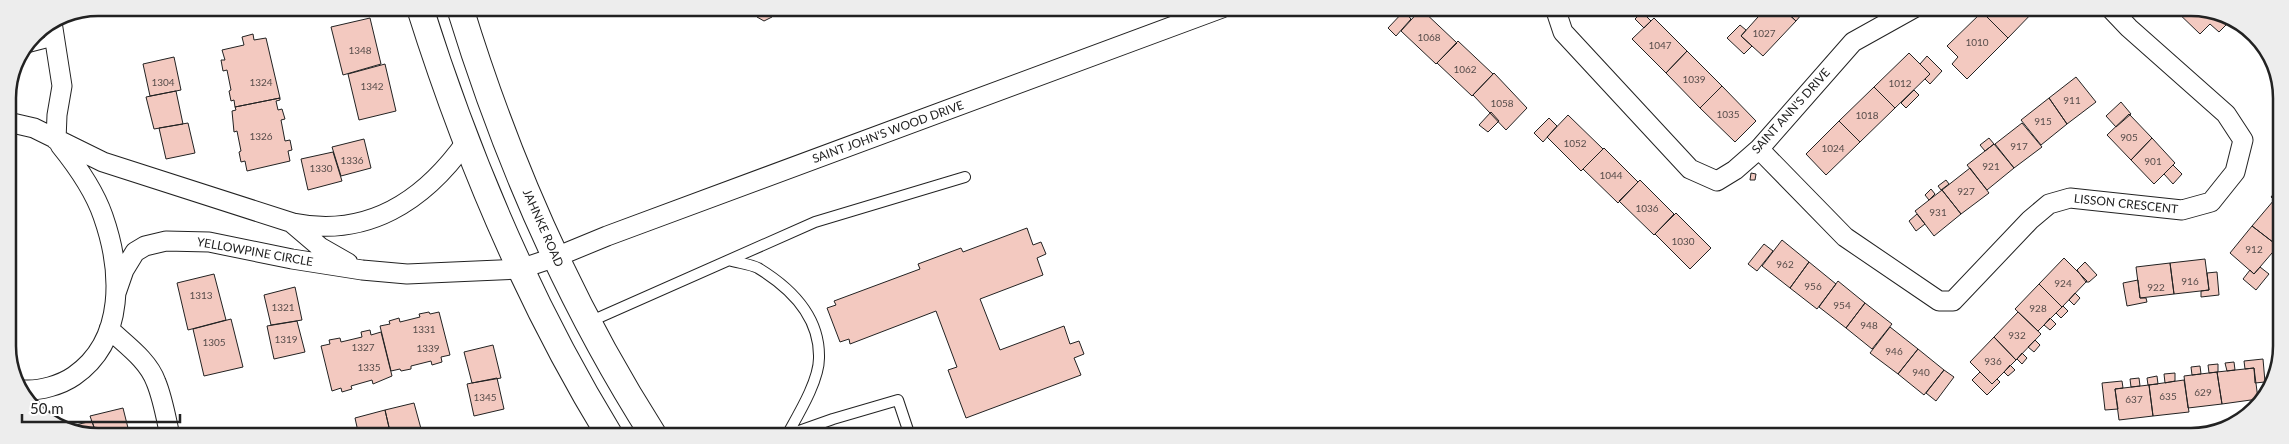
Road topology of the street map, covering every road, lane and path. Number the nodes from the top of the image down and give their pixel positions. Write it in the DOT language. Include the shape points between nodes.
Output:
graph roads {
  1 [pos="423,16"];
  2 [pos="463,16"];
  3 [pos="1200,16"];
  4 [pos="1558,16"];
  5 [pos="1899,16"];
  6 [pos="2118,16"];
  7 [pos="54,31"];
  8 [pos="16,124"];
  9 [pos="56,140"];
  10 [pos="466,142"];
  11 [pos="1759,149"];
  12 [pos="965,177"];
  13 [pos="293,223"];
  14 [pos="556,257"];
  15 [pos="728,260"];
  16 [pos="520,269"];
  17 [pos="362,270"];
  18 [pos="116,293"];
  19 [pos="588,323"];
  20 [pos="109,329"];
  21 [pos="29,389"];
  22 [pos="168,428"];
  23 [pos="605,428"];
  24 [pos="649,428"];
  25 [pos="790,428"];
  26 [pos="805,428"];
  27 [pos="907,428"];
  1 -- 10 [label="main road"];
  2 -- 14 [label="main road, JAHNKE ROAD" via="527,195"];
  3 -- 14 [label="street, SAINT JOHN'S WOOD DRIVE"];
  4 -- 11 [label="street, SAINT ANN'S DRIVE" via="1563,32 1690,170 1716,181 1735,170"];
  5 -- 11 [label="street, SAINT ANN'S DRIVE" via="1852,42"];
  6 -- 11 [label="street, LISSON CRESCENT" via="2226,114 2242,140 2235,172 2211,202 2182,210 2070,198 2049,204 1953,301 1939,301 1845,237"];
  7 -- 9 [label="street" via="62,86"];
  8 -- 9 [label="street, YELLOWPINE CIRCLE" via="34,128"];
  9 -- 13 [label="street, YELLOWPINE CIRCLE" via="103,162"];
  9 -- 18 [label="street, YELLOWPINE CIRCLE" via="81,173 103,214 114,261"];
  10 -- 13 [label="street, YELLOWPINE CIRCLE" via="435,177 388,213 361,224 333,228"];
  10 -- 16 [label="main road"];
  12 -- 15 [label="lane" via="815,222"];
  13 -- 17 [label="street, YELLOWPINE CIRCLE" via="320,247"];
  14 -- 16 [label="street, YELLOWPINE CIRCLE"];
  14 -- 19 [label="main road, JAHNKE ROAD"];
  15 -- 19 [label="lane"];
  15 -- 25 [label="lane" via="757,268 784,288 802,303 815,328 820,359 807,400"];
  16 -- 17 [label="street, YELLOWPINE CIRCLE" via="407,274"];
  16 -- 23 [label="main road"];
  17 -- 18 [label="street, YELLOWPINE CIRCLE" via="209,242 166,241 135,252"];
  18 -- 20 [label="street, YELLOWPINE CIRCLE"];
  19 -- 24 [label="main road, JAHNKE ROAD"];
  20 -- 21 [label="street, YELLOWPINE CIRCLE" via="97,356 83,370 54,386"];
  20 -- 22 [label="street" via="139,356 151,372"];
  26 -- 27 [label="lane" via="898,400"];
}
